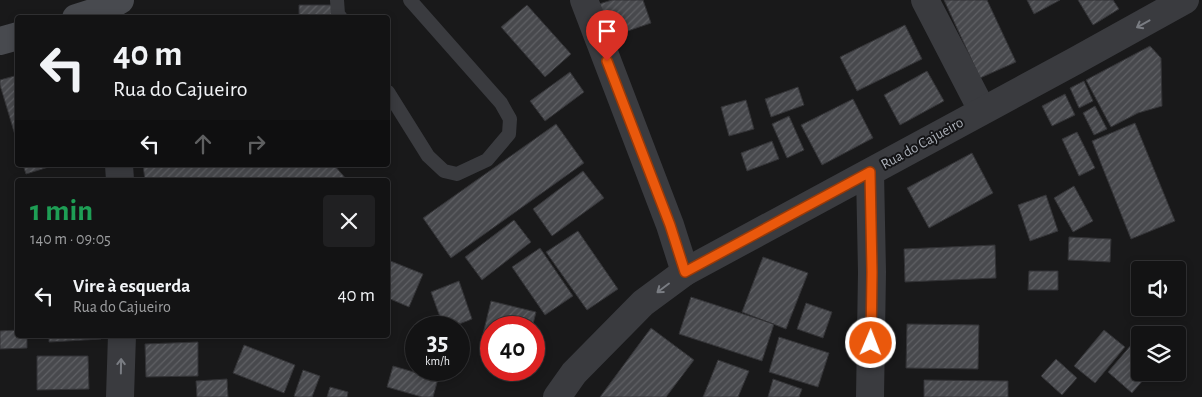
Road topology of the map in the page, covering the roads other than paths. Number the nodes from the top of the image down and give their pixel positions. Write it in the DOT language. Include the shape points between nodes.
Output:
graph roads {
  1 [pos="337,0"];
  2 [pos="410,0"];
  3 [pos="584,0"];
  4 [pos="926,0"];
  5 [pos="1185,0"];
  6 [pos="111,9"];
  7 [pos="88,15"];
  8 [pos="339,15"];
  9 [pos="15,37"];
  10 [pos="0,41"];
  11 [pos="390,95"];
  12 [pos="982,110"];
  13 [pos="870,172"];
  14 [pos="685,272"];
  15 [pos="122,338"];
  16 [pos="120,397"];
  17 [pos="557,397"];
  18 [pos="870,397"];
  1 -- 8 [label="lane"];
  2 -- 11 [label="lane" via="501,103 510,119 509,134 487,160 457,174 444,171 428,156"];
  3 -- 14 [label="street"];
  4 -- 12 [label="street"];
  5 -- 12 [label="street, Rua do Cajueiro, one-way"];
  6 -- 7 [label="main road"];
  9 -- 10 [label="main road"];
  12 -- 13 [label="street, Rua do Cajueiro"];
  13 -- 14 [label="street, Rua do Cajueiro"];
  13 -- 18 [label="street"];
  14 -- 17 [label="street, Rua do Cajueiro, one-way" via="643,303 574,373"];
  16 -- 15 [label="street, one-way"];
}
